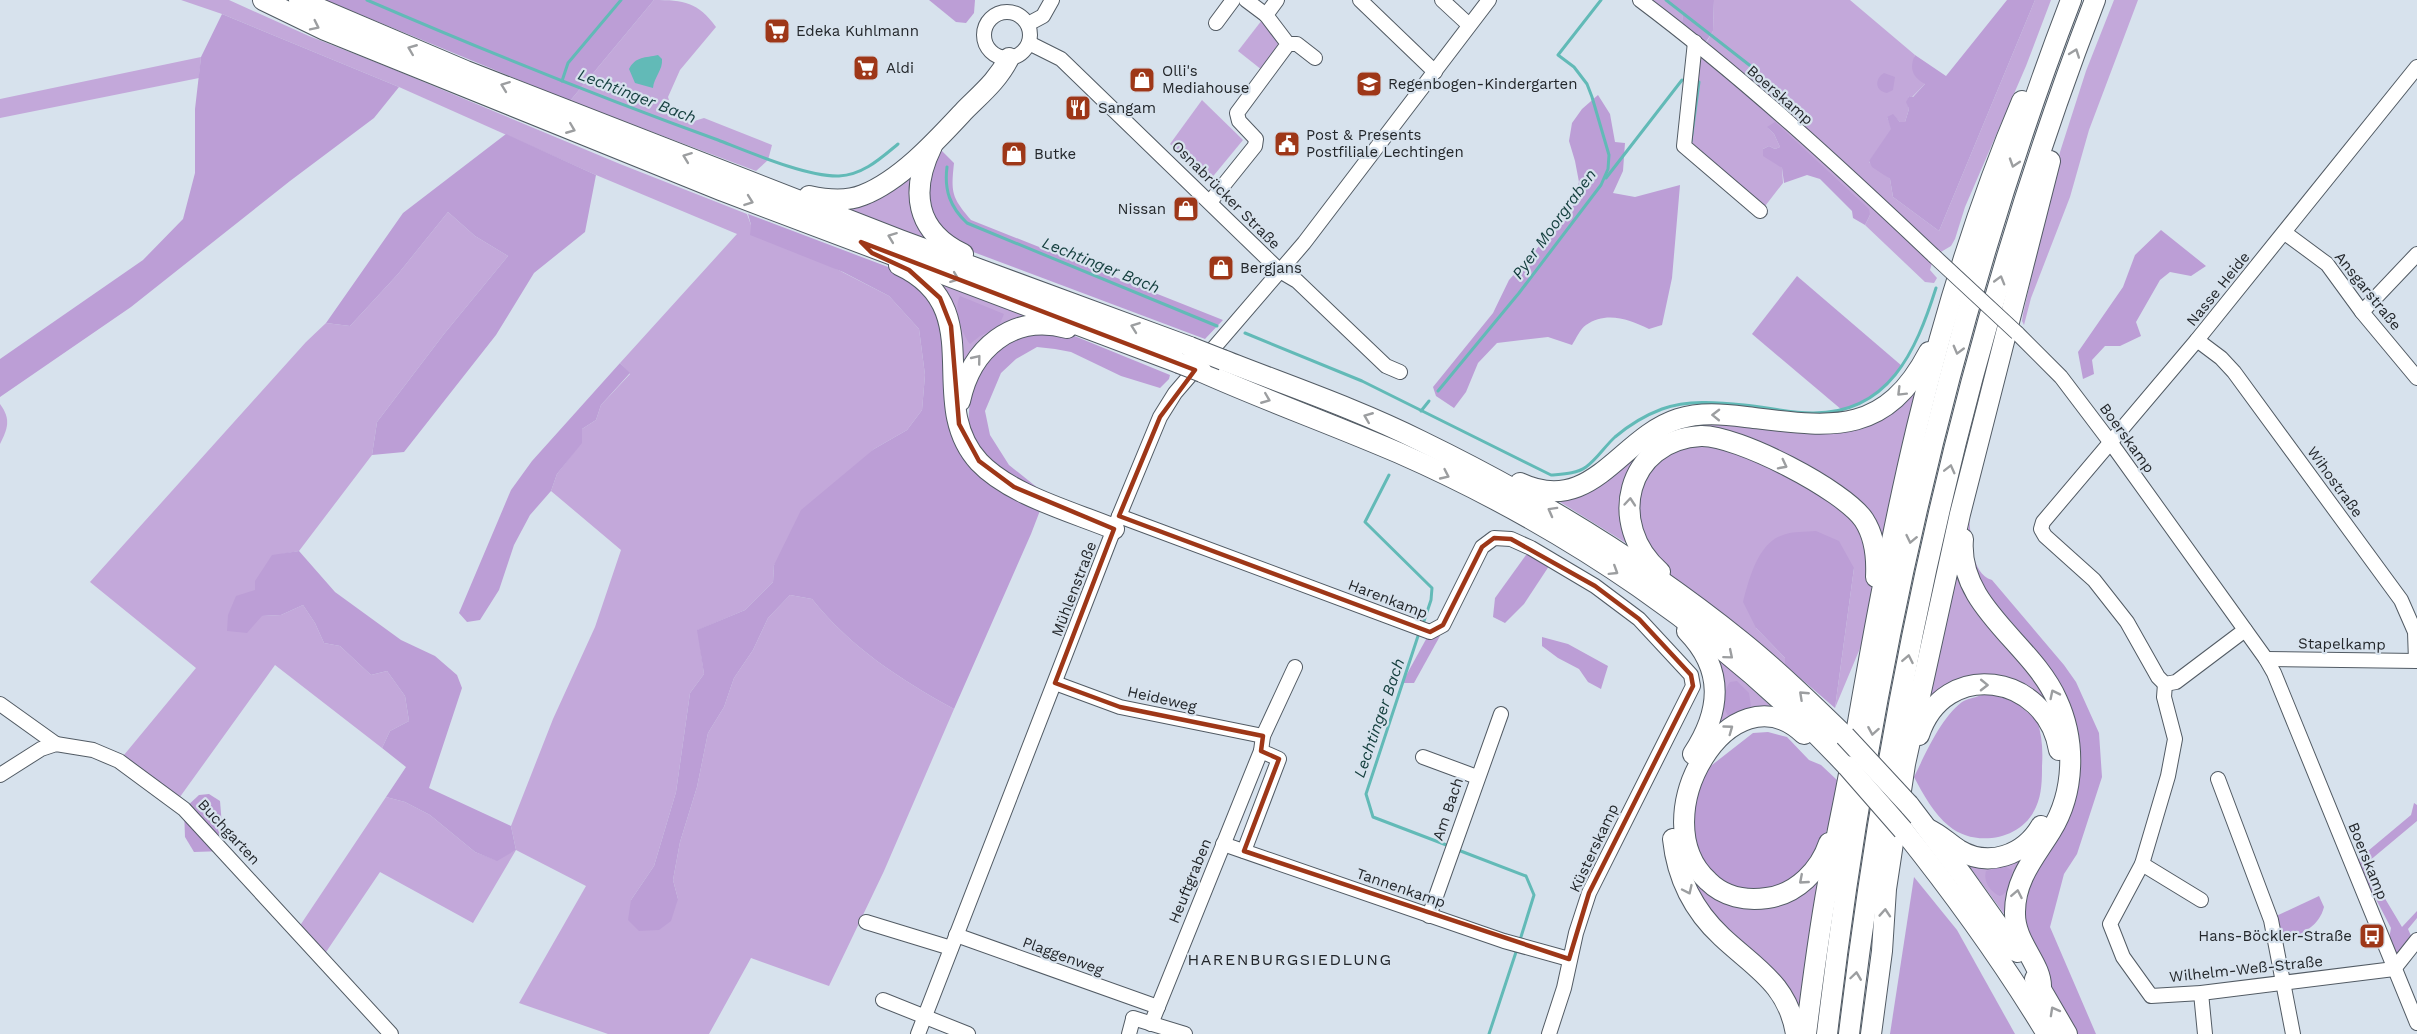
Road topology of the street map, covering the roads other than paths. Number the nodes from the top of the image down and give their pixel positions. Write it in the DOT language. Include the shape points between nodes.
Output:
graph roads {
  1 [pos="263,0"];
  2 [pos="299,0"];
  3 [pos="1052,0"];
  4 [pos="1233,0"];
  5 [pos="1246,0"];
  6 [pos="1277,0"];
  7 [pos="1360,0"];
  8 [pos="1443,0"];
  9 [pos="1489,0"];
  10 [pos="1640,0"];
  11 [pos="2071,0"];
  12 [pos="2095,0"];
  13 [pos="1266,15"];
  14 [pos="1216,23"];
  15 [pos="1028,24"];
  16 [pos="1469,25"];
  17 [pos="1695,42"];
  18 [pos="1029,43"];
  19 [pos="1288,44"];
  20 [pos="1002,56"];
  21 [pos="1315,58"];
  22 [pos="2417,67"];
  23 [pos="2046,68"];
  24 [pos="1435,72"];
  25 [pos="2412,82"];
  26 [pos="2056,105"];
  27 [pos="934,144"];
  28 [pos="741,178"];
  29 [pos="1210,202"];
  30 [pos="1760,210"];
  31 [pos="2285,233"];
  32 [pos="861,242"];
  33 [pos="2417,254"];
  34 [pos="986,272"];
  35 [pos="1281,272"];
  36 [pos="2362,312"];
  37 [pos="1943,325"];
  38 [pos="2197,340"];
  39 [pos="1177,363"];
  40 [pos="1400,372"];
  41 [pos="2417,378"];
  42 [pos="957,413"];
  43 [pos="1422,441"];
  44 [pos="2111,443"];
  45 [pos="1960,514"];
  46 [pos="1117,523"];
  47 [pos="1669,598"];
  48 [pos="1877,611"];
  49 [pos="2245,630"];
  50 [pos="2266,659"];
  51 [pos="2416,661"];
  52 [pos="1295,667"];
  53 [pos="1055,683"];
  54 [pos="2165,684"];
  55 [pos="1693,686"];
  56 [pos="0,704"];
  57 [pos="1500,714"];
  58 [pos="1263,736"];
  59 [pos="56,744"];
  60 [pos="1261,751"];
  61 [pos="1423,757"];
  62 [pos="1844,763"];
  63 [pos="1905,764"];
  64 [pos="0,775"];
  65 [pos="1477,777"];
  66 [pos="2218,779"];
  67 [pos="1843,814"];
  68 [pos="1928,829"];
  69 [pos="1222,844"];
  70 [pos="1244,851"];
  71 [pos="2142,864"];
  72 [pos="2200,900"];
  73 [pos="1429,916"];
  74 [pos="866,922"];
  75 [pos="2417,940"];
  76 [pos="954,942"];
  77 [pos="1569,959"];
  78 [pos="2394,969"];
  79 [pos="2284,982"];
  80 [pos="2041,988"];
  81 [pos="2021,992"];
  82 [pos="2201,993"];
  83 [pos="883,1000"];
  84 [pos="1158,1007"];
  85 [pos="925,1017"];
  86 [pos="2417,1023"];
  87 [pos="1151,1024"];
  88 [pos="391,1034"];
  89 [pos="918,1034"];
  90 [pos="968,1034"];
  91 [pos="1129,1034"];
  92 [pos="1185,1034"];
  93 [pos="1550,1034"];
  94 [pos="1796,1034"];
  95 [pos="1806,1034"];
  96 [pos="1827,1034"];
  97 [pos="1849,1034"];
  98 [pos="1871,1034"];
  99 [pos="2039,1034"];
  100 [pos="2047,1034"];
  101 [pos="2067,1034"];
  102 [pos="2205,1034"];
  103 [pos="2293,1034"];
  1 -- 32 [label="highway, one-way" via="336,35 723,191"];
  28 -- 2 [label="highway, one-way" via="466,71"];
  3 -- 15 [label="street" via="1043,16"];
  4 -- 14 [label="street"];
  5 -- 13 [label="street"];
  6 -- 13 [label="street"];
  7 -- 24 [label="street"];
  8 -- 16 [label="street"];
  9 -- 16 [label="street, Mühlenstraße"];
  10 -- 17 [label="street, Boerskamp"];
  11 -- 23 [label="highway"];
  26 -- 12 [label="highway, one-way"];
  13 -- 19 [label="street"];
  15 -- 18 [label="street"];
  15 -- 20 [label="street" via="1018,15 995,8 984,36 987,46"];
  16 -- 24 [label="street, Mühlenstraße"];
  17 -- 30 [label="street" via="1684,146"];
  17 -- 44 [label="street, Boerskamp, bridge" via="1859,186 2017,333 2061,377"];
  18 -- 20 [label="street" via="1021,54"];
  18 -- 29 [label="street, Osnabrücker Straße" via="1061,58"];
  19 -- 21 [label="street" via="1297,44"];
  19 -- 29 [label="street" via="1237,112 1239,121 1256,139 1256,146"];
  20 -- 27 [label="highway" via="971,105"];
  22 -- 25 [label="street, Nasse Heide"];
  23 -- 37 [label="highway" via="2028,87 2017,113 1969,237"];
  23 -- 96 [label="highway, one-way" via="1971,300 1916,518 1858,815"];
  24 -- 35 [label="street, Mühlenstraße"];
  25 -- 31 [label="street, Nasse Heide"];
  26 -- 45 [label="highway" via="2059,130"];
  97 -- 26 [label="highway, one-way" via="1891,752 1937,523 1995,296"];
  27 -- 28 [label="highway" via="880,187 844,200 807,196 753,176"];
  27 -- 34 [label="highway" via="920,178 924,216 936,237 976,260"];
  34 -- 28 [label="highway, one-way"];
  29 -- 35 [label="street, Osnabrücker Straße"];
  31 -- 36 [label="street, Ansgarstraße" via="2327,264"];
  31 -- 38 [label="street, Nasse Heide"];
  32 -- 39 [label="highway, one-way"];
  32 -- 42 [label="highway" via="872,253 909,270 940,298 951,326 952,388"];
  33 -- 36 [label="street"];
  43 -- 34 [label="highway, one-way, bridge" via="1190,347"];
  35 -- 40 [label="street, Osnabrücker Straße" via="1297,281 1386,366"];
  35 -- 46 [label="street, Mühlenstraße" via="1175,393 1160,417"];
  36 -- 41 [label="street, Ansgarstraße"];
  37 -- 43 [label="highway, one-way" via="1910,383 1874,413 1827,425 1720,414 1679,419 1644,437 1593,480 1570,490 1533,489 1437,442"];
  37 -- 48 [label="highway" via="1899,502"];
  38 -- 44 [label="street, Nasse Heide"];
  38 -- 51 [label="street, Wihostraße" via="2234,372 2401,600 2415,632"];
  42 -- 39 [label="highway, one-way" via="963,384 982,352 998,339 1029,326 1056,326 1082,332 1167,365"];
  39 -- 47 [label="highway, one-way, bridge" via="1400,453 1507,505 1628,579"];
  42 -- 46 [label="highway" via="966,441 989,471 1035,497"];
  47 -- 43 [label="highway, one-way" via="1556,513"];
  44 -- 49 [label="street, Boerskamp"];
  44 -- 54 [label="street, Nasse Heide" via="2043,522 2041,530 2094,580 2127,622"];
  45 -- 63 [label="highway"];
  80 -- 45 [label="highway, one-way" via="2042,978 2016,929 2016,898 2025,870 2052,830 2067,794 2069,740 2049,684 1986,608 1968,579 1963,563 1964,525"];
  46 -- 53 [label="street, Mühlenstraße"];
  46 -- 55 [label="street, Harenkamp" via="1430,632 1443,625 1482,547 1494,538 1511,539 1595,586 1639,619 1691,675"];
  47 -- 48 [label="highway, one-way" via="1664,575 1633,536 1628,502 1631,486 1651,456 1666,445 1703,436 1749,448 1831,490 1852,506 1864,520 1877,558"];
  47 -- 62 [label="highway, one-way" via="1693,625 1774,693"];
  68 -- 47 [label="highway, one-way, bridge" via="1845,735 1750,649"];
  47 -- 94 [label="highway, one-way" via="1673,620 1702,648 1716,689 1710,723 1689,760 1676,799 1674,842 1678,867 1692,900 1711,927 1757,966 1781,994"];
  48 -- 67 [label="highway"];
  49 -- 50 [label="street, Boerskamp"];
  49 -- 54 [label="street" via="2176,682"];
  50 -- 51 [label="street, Stapelkamp"];
  50 -- 78 [label="street, Boerskamp"];
  52 -- 58 [label="street, Heuftgraben"];
  53 -- 58 [label="street, Heideweg" via="1120,707"];
  53 -- 76 [label="street, Mühlenstraße"];
  54 -- 71 [label="street, Wilhelm-Weß-Straße" via="2164,697 2175,740"];
  55 -- 77 [label="street, Küsterskamp" via="1590,893"];
  56 -- 59 [label="street"];
  57 -- 65 [label="street, Am Bach"];
  58 -- 60 [label="street, Heuftgraben"];
  59 -- 64 [label="street"];
  59 -- 88 [label="street, Buchgarten" via="93,750 119,761 184,809"];
  60 -- 69 [label="street, Heuftgraben"];
  60 -- 70 [label="street" via="1279,759"];
  61 -- 65 [label="street"];
  67 -- 62 [label="highway, one-way" via="1834,825 1826,854 1804,881 1775,897 1743,899 1712,886 1692,864 1683,836 1689,786 1723,732 1736,723 1768,717 1786,721 1830,758"];
  62 -- 81 [label="highway, bridge" via="1938,874"];
  63 -- 68 [label="highway, one-way" via="1937,704 1972,685 2018,691 2043,710 2057,738 2060,755 2055,797 2040,830 2019,850 1990,859 1973,857"];
  98 -- 63 [label="highway, one-way" via="1886,889"];
  65 -- 73 [label="street, Am Bach"];
  66 -- 79 [label="street" via="2271,920"];
  67 -- 95 [label="highway" via="1823,913"];
  68 -- 80 [label="highway"];
  69 -- 70 [label="street, Tannenkamp"];
  69 -- 84 [label="street, Heuftgraben"];
  70 -- 73 [label="street, Tannenkamp"];
  71 -- 72 [label="street"];
  71 -- 82 [label="street, Wilhelm-Weß-Straße" via="2110,924 2123,957 2151,996"];
  73 -- 77 [label="street, Tannenkamp"];
  74 -- 76 [label="street"];
  75 -- 78 [label="street"];
  76 -- 84 [label="street, Plaggenweg"];
  76 -- 85 [label="street, Mühlenstraße"];
  77 -- 93 [label="street, Küsterskamp"];
  78 -- 79 [label="street, Wilhelm-Weß-Straße"];
  78 -- 86 [label="street, Boerskamp"];
  79 -- 82 [label="street, Wilhelm-Weß-Straße"];
  79 -- 103 [label="street"];
  101 -- 80 [label="highway, one-way"];
  81 -- 99 [label="highway" via="2022,1005"];
  81 -- 100 [label="highway"];
  82 -- 102 [label="street"];
  83 -- 85 [label="street"];
  84 -- 87 [label="street, Heuftgraben"];
  85 -- 89 [label="street, Mühlenstraße"];
  85 -- 90 [label="street"];
  87 -- 91 [label="street" via="1133,1018"];
  87 -- 92 [label="street"];
}
